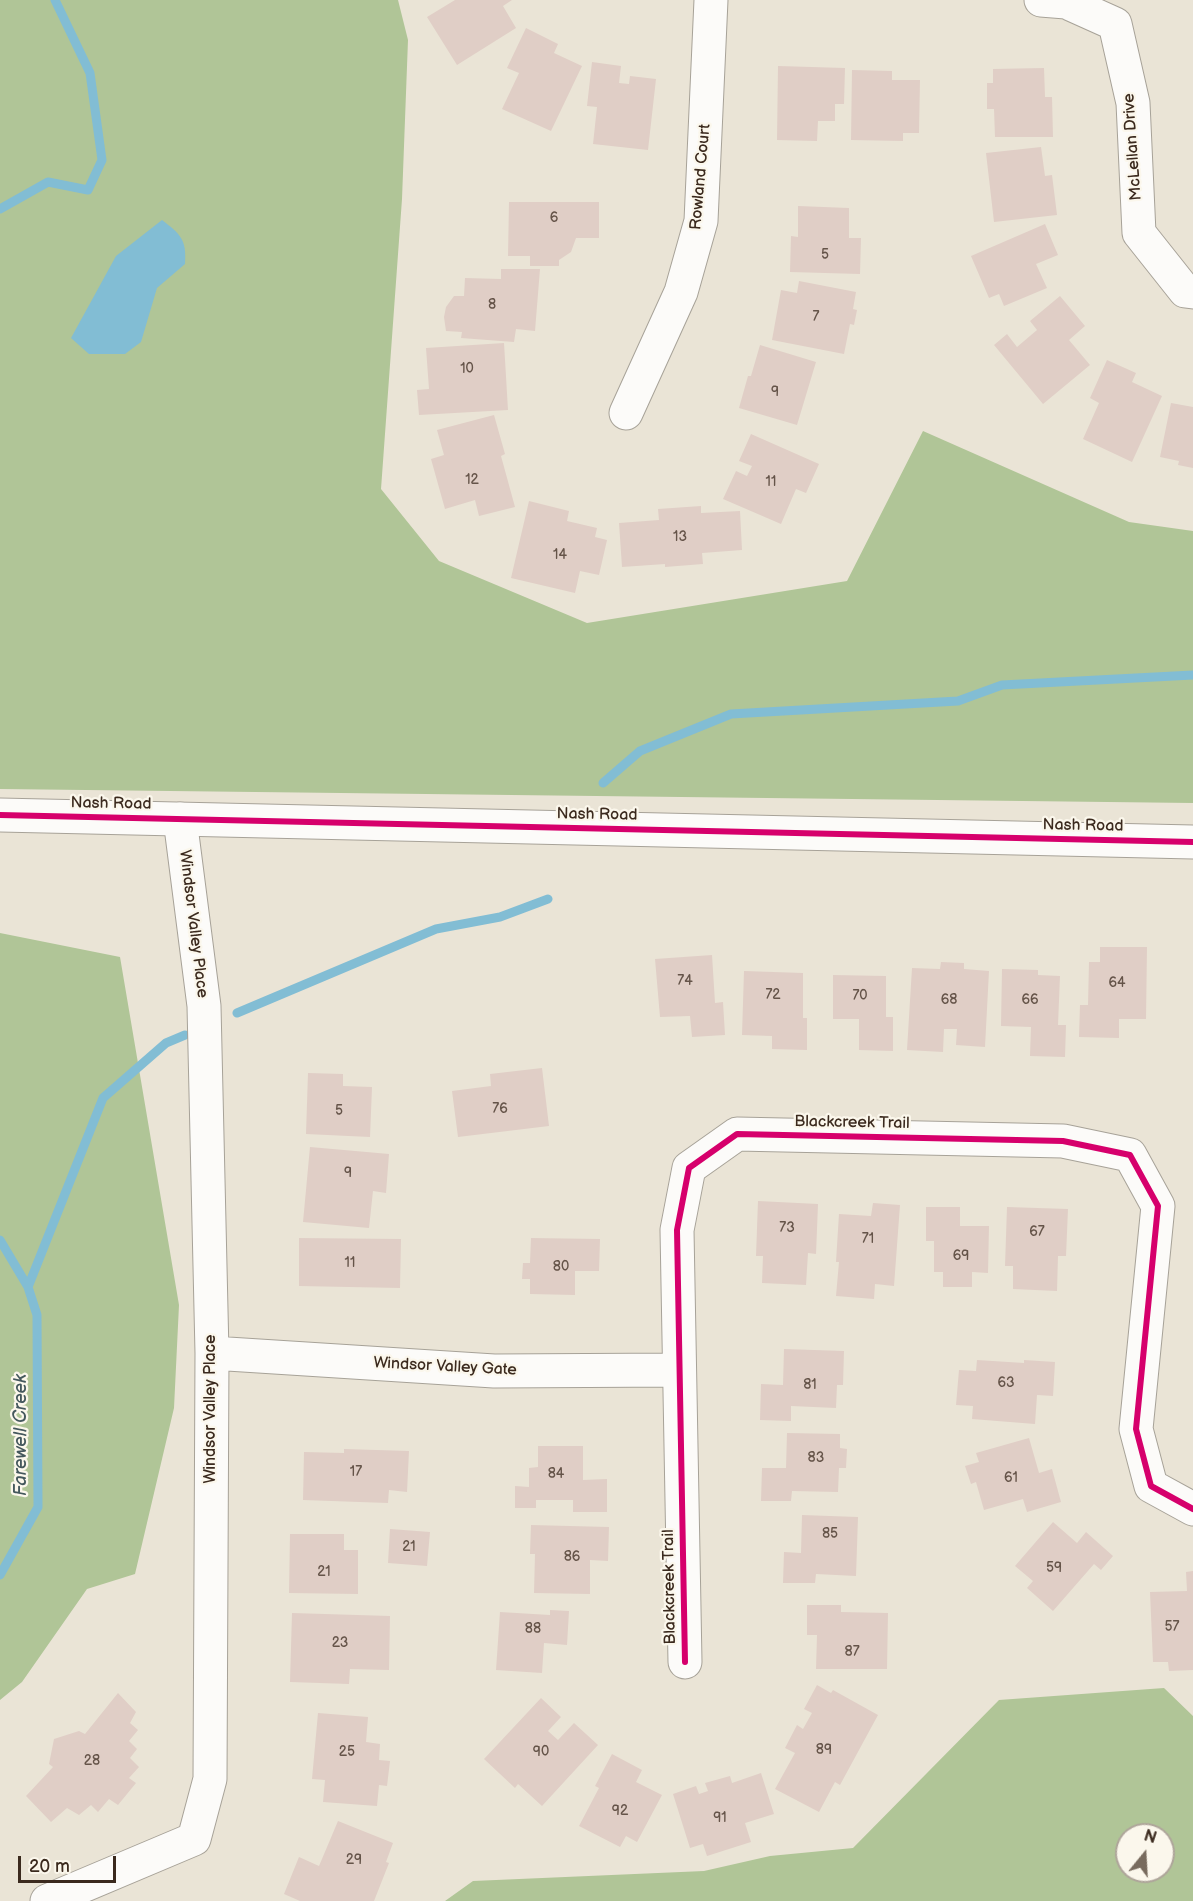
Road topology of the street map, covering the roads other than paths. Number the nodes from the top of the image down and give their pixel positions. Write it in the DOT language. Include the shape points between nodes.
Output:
graph roads {
  1 [pos="711,0"];
  2 [pos="1041,0"];
  3 [pos="1193,292"];
  4 [pos="626,412"];
  5 [pos="0,815"];
  6 [pos="180,819"];
  7 [pos="1193,842"];
  8 [pos="212,1353"];
  9 [pos="679,1370"];
  10 [pos="1193,1509"];
  11 [pos="685,1662"];
  12 [pos="47,1901"];
  1 -- 4 [label="street, Rowland Court" via="701,222 681,291"];
  2 -- 3 [label="street, McLellan Drive" via="1066,2 1115,24 1133,103 1138,233 1185,291"];
  5 -- 6 [label="street, Nash Road"];
  6 -- 7 [label="street, Nash Road"];
  6 -- 8 [label="street, Windsor Valley Place" via="204,1006"];
  8 -- 9 [label="street, Windsor Valley Gate" via="494,1371"];
  8 -- 12 [label="street, Windsor Valley Place" via="210,1779 194,1839"];
  9 -- 10 [label="street, Blackcreek Trail" via="677,1230 689,1168 737,1134 1063,1141 1130,1155 1158,1206 1136,1429 1151,1486"];
  9 -- 11 [label="street, Blackcreek Trail"];
}
